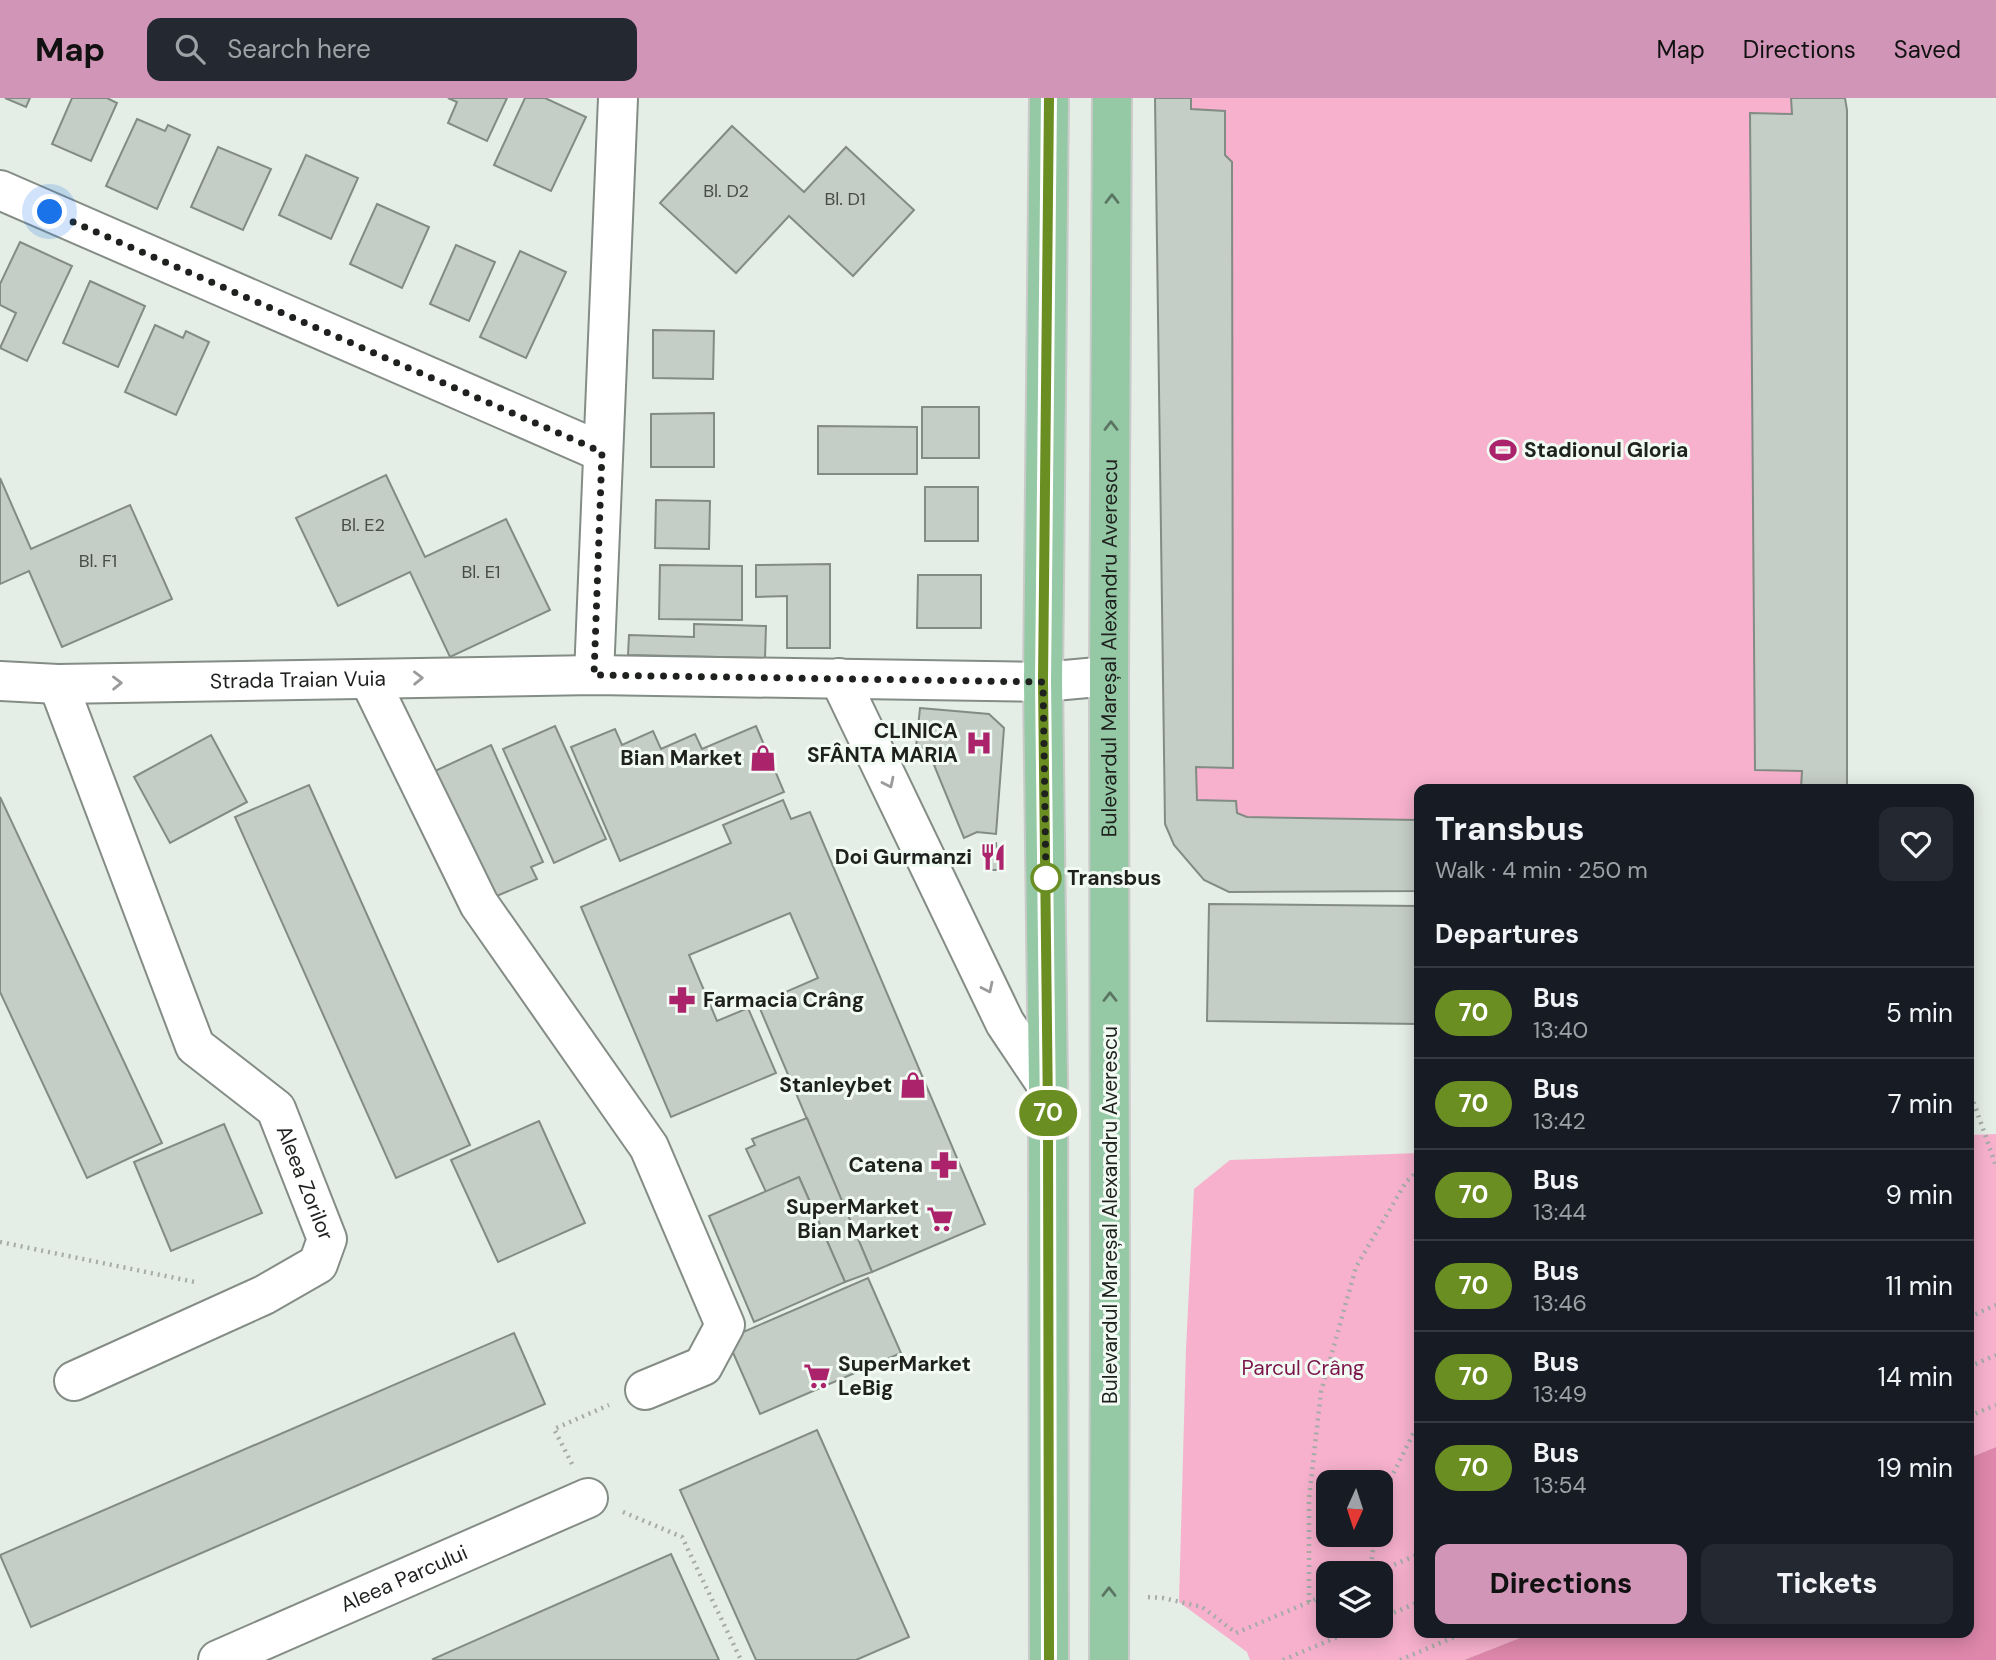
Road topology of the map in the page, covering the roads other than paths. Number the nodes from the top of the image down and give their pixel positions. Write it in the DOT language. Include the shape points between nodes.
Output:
graph roads {
  1 [pos="618,98"];
  2 [pos="1049,98"];
  3 [pos="1112,98"];
  4 [pos="0,190"];
  5 [pos="602,452"];
  6 [pos="594,675"];
  7 [pos="1109,676"];
  8 [pos="838,678"];
  9 [pos="369,679"];
  10 [pos="0,681"];
  11 [pos="1043,682"];
  12 [pos="58,684"];
  13 [pos="1048,1087"];
  14 [pos="74,1381"];
  15 [pos="645,1390"];
  16 [pos="588,1498"];
  17 [pos="218,1660"];
  18 [pos="1049,1660"];
  19 [pos="1108,1660"];
  1 -- 5 [label="street"];
  2 -- 11 [label="main road"];
  7 -- 3 [label="main road, Bulevardul Mareșal Alexandru Averescu, one-way"];
  4 -- 5 [label="street"];
  5 -- 6 [label="street"];
  6 -- 8 [label="street, Strada Traian Vuia"];
  9 -- 6 [label="street, Strada Traian Vuia, one-way"];
  7 -- 11 [label="street, Strada Traian Vuia"];
  19 -- 7 [label="main road, Bulevardul Mareșal Alexandru Averescu, one-way"];
  8 -- 11 [label="street, Strada Traian Vuia"];
  8 -- 13 [label="street, one-way" via="1005,1023"];
  12 -- 9 [label="street, Strada Traian Vuia, one-way"];
  9 -- 15 [label="street" via="479,904 649,1147 725,1325 703,1366"];
  10 -- 12 [label="street, Strada Traian Vuia"];
  11 -- 13 [label="main road"];
  12 -- 14 [label="street, Aleea Zorilor" via="195,1046 276,1109 327,1239 318,1264 264,1295"];
  13 -- 18 [label="main road"];
  16 -- 17 [label="street, Aleea Parcului"];
}
